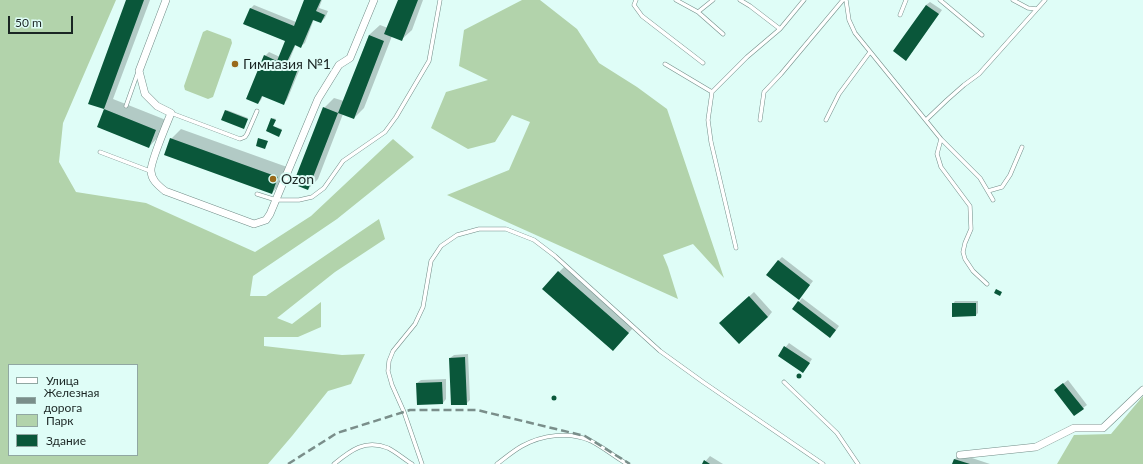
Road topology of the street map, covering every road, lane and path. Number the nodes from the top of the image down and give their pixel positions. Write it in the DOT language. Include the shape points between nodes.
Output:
graph roads {
  1 [pos="166,0"];
  2 [pos="374,0"];
  3 [pos="440,0"];
  4 [pos="636,0"];
  5 [pos="676,0"];
  6 [pos="713,0"];
  7 [pos="740,0"];
  8 [pos="797,0"];
  9 [pos="844,0"];
  10 [pos="906,0"];
  11 [pos="940,0"];
  12 [pos="1013,0"];
  13 [pos="1045,0"];
  14 [pos="803,2"];
  15 [pos="1037,10"];
  16 [pos="698,12"];
  17 [pos="900,15"];
  18 [pos="780,28"];
  19 [pos="723,34"];
  20 [pos="982,35"];
  21 [pos="870,52"];
  22 [pos="703,62"];
  23 [pos="665,64"];
  24 [pos="139,71"];
  25 [pos="712,92"];
  26 [pos="126,106"];
  27 [pos="257,111"];
  28 [pos="171,113"];
  29 [pos="760,120"];
  30 [pos="826,120"];
  31 [pos="926,120"];
  32 [pos="941,139"];
  33 [pos="1022,147"];
  34 [pos="100,152"];
  35 [pos="150,171"];
  36 [pos="988,191"];
  37 [pos="257,194"];
  38 [pos="276,200"];
  39 [pos="994,200"];
  40 [pos="736,248"];
  41 [pos="987,284"];
  42 [pos="784,382"];
  43 [pos="1143,390"];
  44 [pos="960,455"];
  45 [pos="334,464"];
  46 [pos="412,464"];
  47 [pos="422,464"];
  48 [pos="497,464"];
  49 [pos="627,464"];
  50 [pos="823,464"];
  51 [pos="858,464"];
  1 -- 24 [label="street"];
  2 -- 38 [label="street" via="350,58 339,64 318,99"];
  3 -- 38 [label="lane" via="429,61 396,117 384,132 343,161 324,188 312,197"];
  4 -- 22 [label="lane" via="634,6 642,16"];
  5 -- 16 [label="lane"];
  6 -- 16 [label="lane"];
  7 -- 18 [label="lane"];
  8 -- 14 [label="lane"];
  9 -- 21 [label="lane" via="855,33"];
  9 -- 29 [label="lane" via="764,92"];
  10 -- 17 [label="lane"];
  11 -- 20 [label="lane"];
  12 -- 15 [label="lane"];
  13 -- 15 [label="lane"];
  14 -- 18 [label="lane"];
  15 -- 31 [label="lane" via="979,74"];
  16 -- 19 [label="lane"];
  18 -- 25 [label="lane" via="747,56"];
  21 -- 30 [label="lane" via="839,94"];
  21 -- 31 [label="lane"];
  23 -- 25 [label="lane"];
  24 -- 26 [label="lane"];
  24 -- 28 [label="street" via="145,94 157,106"];
  25 -- 40 [label="lane" via="708,120 711,142"];
  27 -- 28 [label="lane" via="247,134 240,139"];
  28 -- 35 [label="street"];
  31 -- 32 [label="lane"];
  32 -- 36 [label="lane" via="980,178"];
  32 -- 41 [label="lane" via="937,154 941,167 970,206 970,229 963,252 965,259"];
  33 -- 36 [label="lane" via="1002,187"];
  34 -- 35 [label="lane"];
  35 -- 38 [label="street" via="155,183 165,191 254,224 266,220"];
  36 -- 39 [label="lane"];
  37 -- 38 [label="lane"];
  42 -- 51 [label="lane" via="837,433"];
  43 -- 44 [label="street" via="1103,428 1074,428 1036,447"];
  45 -- 46 [label="lane" via="360,446 373,444 388,449"];
  47 -- 50 [label="lane" via="392,385 388,372 389,361 393,351 415,324 423,306 431,261 441,246 457,235 479,229 506,229 540,244 660,351"];
  48 -- 49 [label="lane" via="523,446 558,435 590,441"];
}
